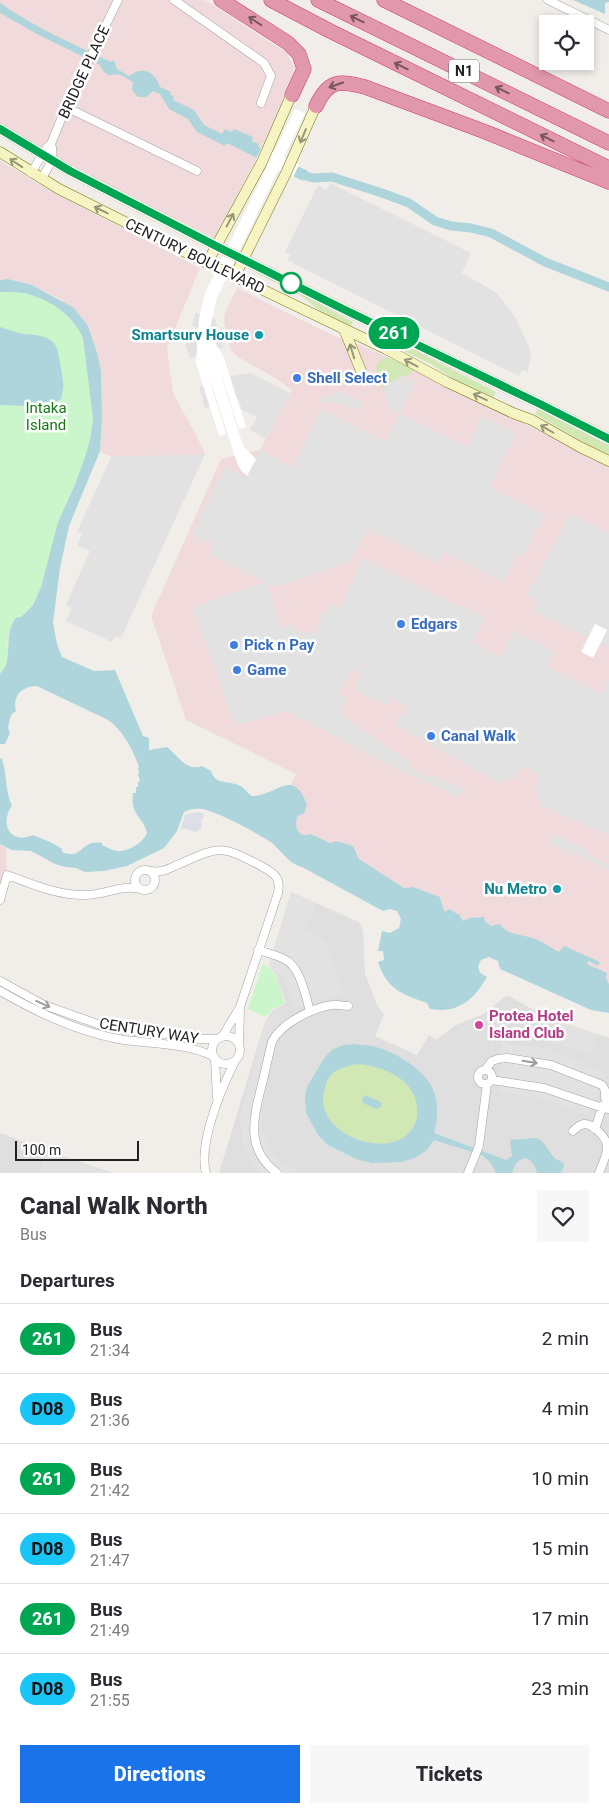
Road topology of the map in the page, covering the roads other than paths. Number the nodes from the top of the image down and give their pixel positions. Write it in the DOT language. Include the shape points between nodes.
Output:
graph roads {
  1 [pos="118,0"];
  2 [pos="174,0"];
  3 [pos="222,0"];
  4 [pos="271,0"];
  5 [pos="318,0"];
  6 [pos="384,0"];
  7 [pos="548,0"];
  8 [pos="609,30"];
  9 [pos="291,97"];
  10 [pos="261,102"];
  11 [pos="66,107"];
  12 [pos="315,108"];
  13 [pos="609,111"];
  14 [pos="0,129"];
  15 [pos="609,143"];
  16 [pos="51,144"];
  17 [pos="0,152"];
  18 [pos="42,155"];
  19 [pos="52,161"];
  20 [pos="609,168"];
  21 [pos="197,170"];
  22 [pos="31,173"];
  23 [pos="41,179"];
  24 [pos="609,182"];
  25 [pos="216,246"];
  26 [pos="244,260"];
  27 [pos="207,263"];
  28 [pos="235,276"];
  29 [pos="344,329"];
  30 [pos="361,371"];
  31 [pos="609,439"];
  32 [pos="609,461"];
  33 [pos="151,871"];
  34 [pos="162,872"];
  35 [pos="135,878"];
  36 [pos="156,882"];
  37 [pos="140,889"];
  38 [pos="119,890"];
  39 [pos="0,900"];
  40 [pos="257,953"];
  41 [pos="0,981"];
  42 [pos="0,991"];
  43 [pos="348,1006"];
  44 [pos="240,1007"];
  45 [pos="310,1011"];
  46 [pos="220,1038"];
  47 [pos="239,1043"];
  48 [pos="214,1058"];
  49 [pos="234,1063"];
  50 [pos="486,1069"];
  51 [pos="489,1082"];
  52 [pos="607,1100"];
  53 [pos="217,1102"];
  54 [pos="606,1108"];
  55 [pos="595,1129"];
  56 [pos="573,1131"];
  57 [pos="206,1173"];
  58 [pos="277,1173"];
  59 [pos="468,1173"];
  60 [pos="599,1173"];
  1 -- 11 [label="street, BRIDGE PLACE"];
  2 -- 10 [label="street" via="264,63 271,76"];
  9 -- 3 [label="highway, one-way" via="304,69 299,54 288,43"];
  20 -- 4 [label="highway, one-way"];
  15 -- 5 [label="highway, N1, one-way"];
  6 -- 13 [label="highway, N1"];
  7 -- 8 [label="street"];
  25 -- 9 [label="main road, one-way" via="262,162"];
  11 -- 16 [label="street, BRIDGE PLACE"];
  11 -- 21 [label="street"];
  24 -- 12 [label="highway, one-way" via="365,87 335,84 320,97"];
  12 -- 26 [label="main road, one-way"];
  14 -- 18 [label="main road, CENTURY BOULEVARD"];
  16 -- 18 [label="street, BRIDGE PLACE"];
  16 -- 19 [label="street, BRIDGE PLACE"];
  22 -- 17 [label="main road, CENTURY BOULEVARD, one-way"];
  18 -- 19 [label="main road, CENTURY BOULEVARD"];
  18 -- 22 [label="street, BRIDGE PLACE"];
  19 -- 23 [label="street"];
  19 -- 25 [label="main road, CENTURY BOULEVARD"];
  22 -- 23 [label="main road, CENTURY BOULEVARD"];
  27 -- 23 [label="main road, CENTURY BOULEVARD, one-way"];
  25 -- 26 [label="main road, CENTURY BOULEVARD"];
  25 -- 27 [label="main road"];
  26 -- 28 [label="main road"];
  26 -- 31 [label="main road, CENTURY BOULEVARD"];
  27 -- 28 [label="main road, CENTURY BOULEVARD"];
  28 -- 29 [label="main road, CENTURY BOULEVARD"];
  30 -- 29 [label="main road, one-way"];
  32 -- 29 [label="main road, CENTURY BOULEVARD, one-way"];
  33 -- 34 [label="street"];
  33 -- 35 [label="street" via="140,872"];
  33 -- 36 [label="street"];
  34 -- 36 [label="street"];
  34 -- 40 [label="street" via="212,850 222,849 277,875 278,893"];
  35 -- 37 [label="street"];
  35 -- 38 [label="street"];
  36 -- 37 [label="street" via="150,890"];
  37 -- 38 [label="street"];
  38 -- 39 [label="street" via="87,895 64,894 7,875"];
  40 -- 44 [label="street"];
  40 -- 45 [label="street" via="285,959 289,963 298,976"];
  41 -- 46 [label="street, CENTURY WAY, one-way" via="44,1005 109,1028 200,1039"];
  42 -- 48 [label="street, CENTURY WAY" via="40,1013 93,1032 124,1040 181,1046"];
  43 -- 45 [label="street" via="332,1005"];
  44 -- 46 [label="street"];
  44 -- 47 [label="street"];
  45 -- 58 [label="street" via="275,1036 254,1116 256,1144 269,1167"];
  46 -- 47 [label="street" via="232,1037"];
  46 -- 48 [label="street" via="212,1048"];
  47 -- 49 [label="street" via="240,1054"];
  48 -- 49 [label="street" via="225,1065"];
  48 -- 53 [label="street, CENTURY WAY"];
  49 -- 53 [label="street, CENTURY WAY"];
  50 -- 51 [label="street" via="491,1072"];
  50 -- 51 [label="street" via="481,1070 477,1077 481,1084"];
  50 -- 52 [label="street, one-way" via="498,1058 551,1065 602,1085"];
  51 -- 54 [label="street" via="544,1088"];
  51 -- 59 [label="street" via="479,1146"];
  52 -- 54 [label="street"];
  53 -- 57 [label="street, CENTURY WAY" via="205,1148"];
  54 -- 55 [label="street"];
  55 -- 56 [label="street" via="584,1124"];
  55 -- 60 [label="street" via="607,1144"];
}
